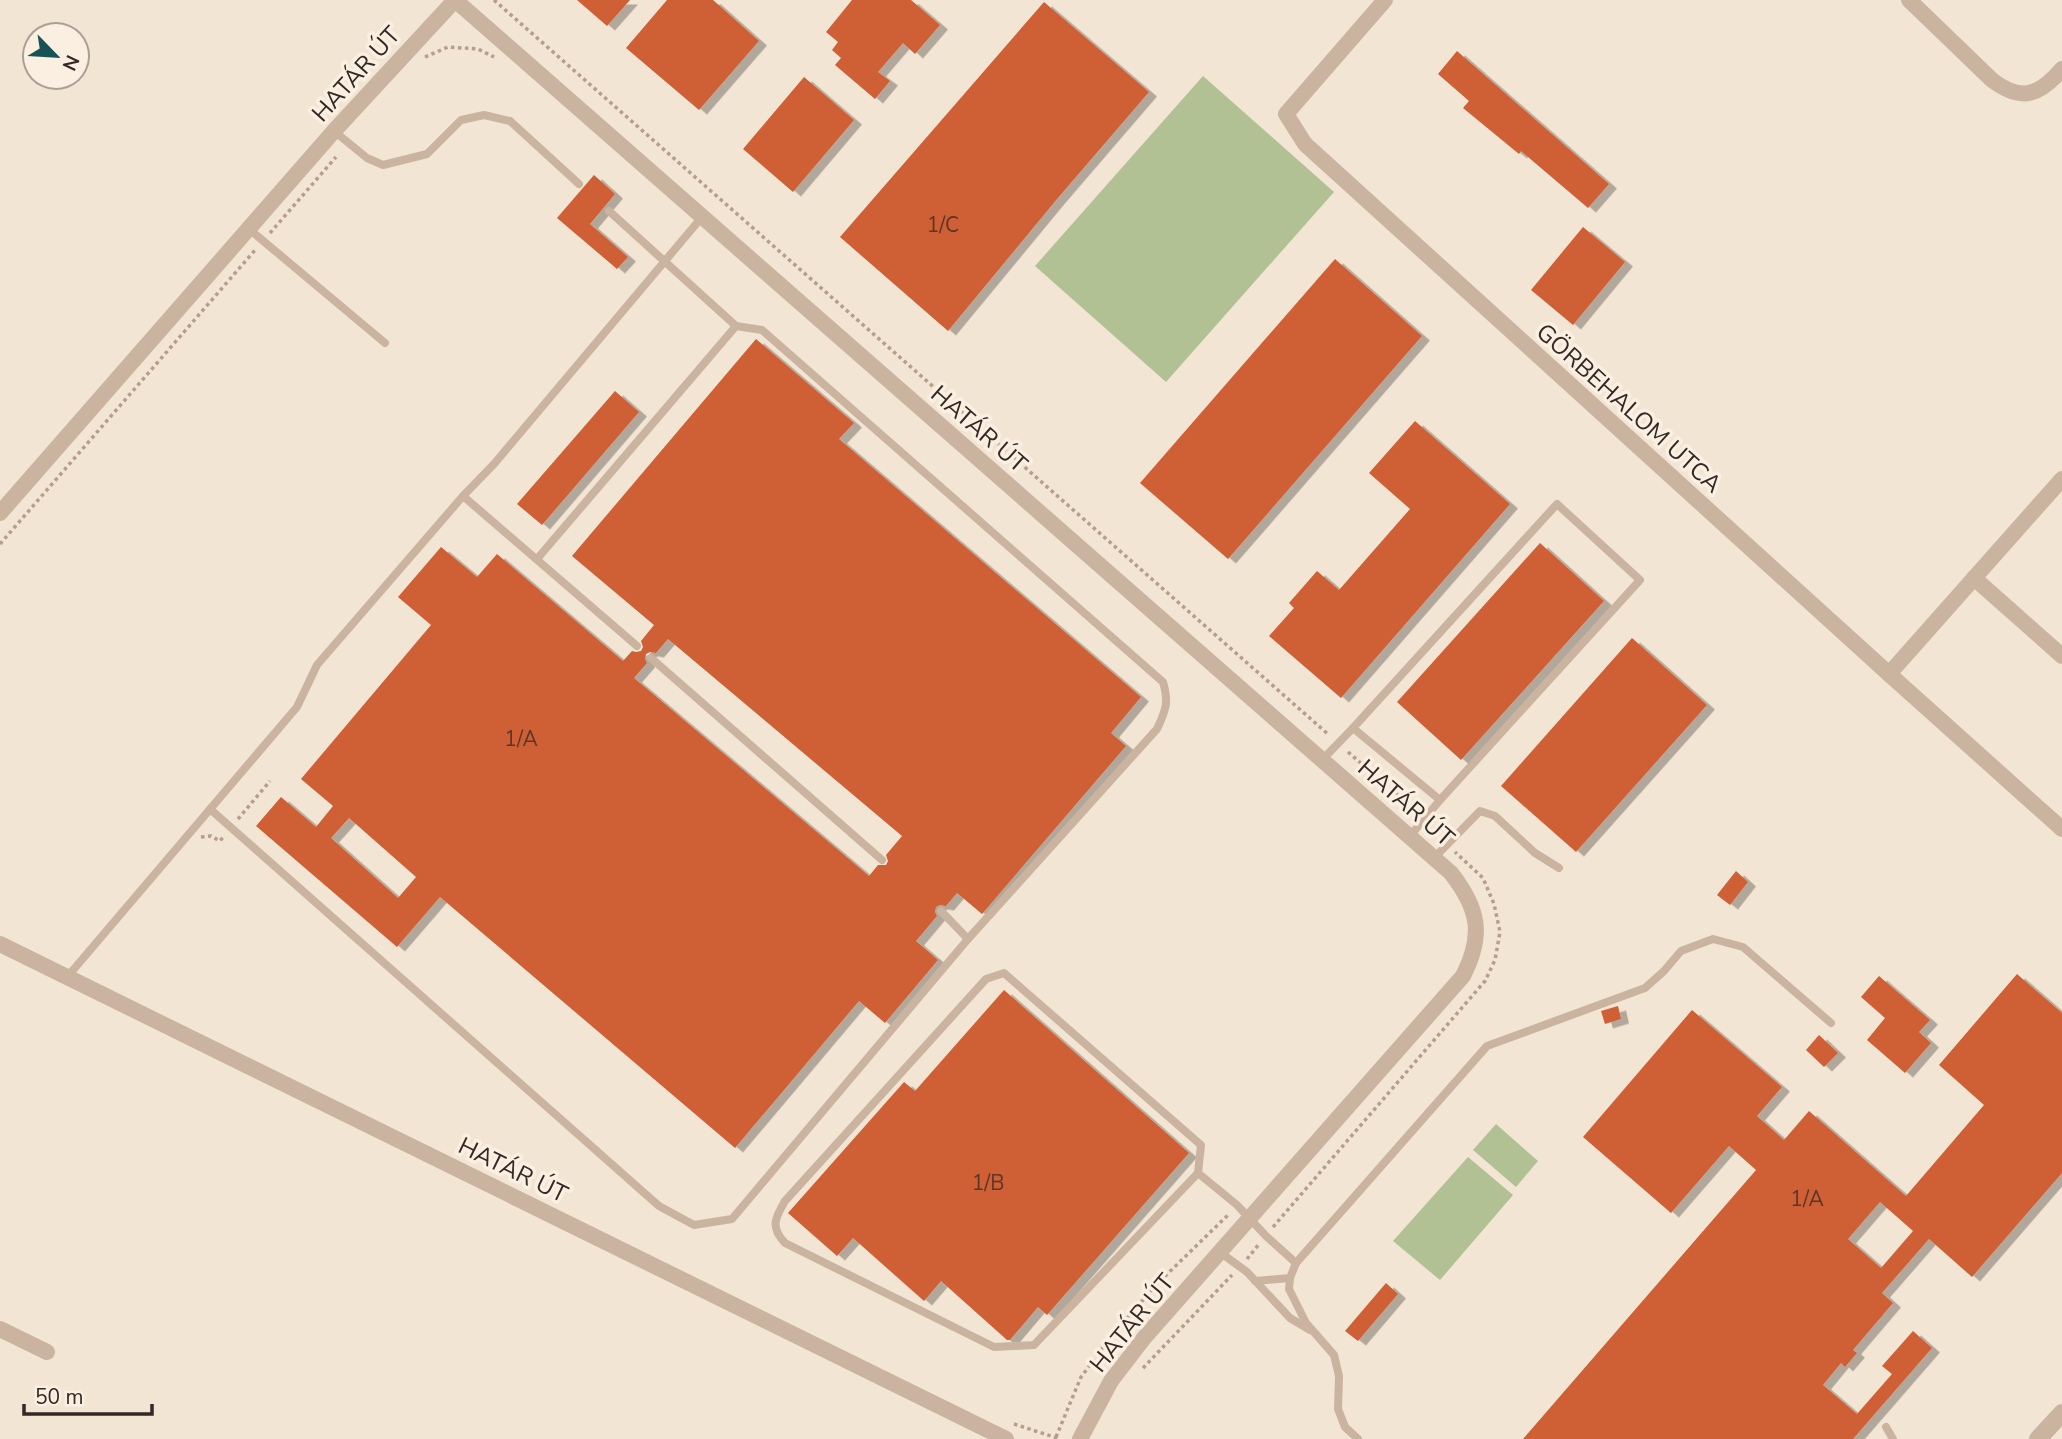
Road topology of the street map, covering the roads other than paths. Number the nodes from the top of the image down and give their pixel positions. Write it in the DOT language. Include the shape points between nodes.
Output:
graph roads {
  1 [pos="1385,0"];
  2 [pos="1909,0"];
  3 [pos="2062,69"];
  4 [pos="334,131"];
  5 [pos="579,184"];
  6 [pos="609,211"];
  7 [pos="702,217"];
  8 [pos="248,229"];
  9 [pos="663,261"];
  10 [pos="736,326"];
  11 [pos="385,343"];
  12 [pos="2062,479"];
  13 [pos="463,496"];
  14 [pos="0,513"];
  15 [pos="537,559"];
  16 [pos="1974,578"];
  17 [pos="636,646"];
  18 [pos="2062,656"];
  19 [pos="651,659"];
  20 [pos="1889,674"];
  21 [pos="1353,728"];
  22 [pos="1322,760"];
  23 [pos="1440,800"];
  24 [pos="210,809"];
  25 [pos="2062,829"];
  26 [pos="1409,836"];
  27 [pos="1434,858"];
  28 [pos="883,860"];
  29 [pos="1559,868"];
  30 [pos="941,911"];
  31 [pos="968,939"];
  32 [pos="0,944"];
  33 [pos="68,976"];
  34 [pos="1831,1023"];
  35 [pos="1198,1173"];
  36 [pos="1250,1220"];
  37 [pos="1220,1253"];
  38 [pos="1296,1262"];
  39 [pos="1290,1278"];
  40 [pos="1255,1281"];
  41 [pos="0,1329"];
  42 [pos="1313,1332"];
  43 [pos="47,1352"];
  44 [pos="2062,1413"];
  45 [pos="1886,1427"];
  46 [pos="1006,1439"];
  47 [pos="1080,1439"];
  48 [pos="1358,1439"];
  49 [pos="1894,1439"];
  50 [pos="2038,1439"];
  1 -- 20 [label="street, GÖRBEHALOM UTCA" via="1286,114 1305,144"];
  2 -- 3 [label="street" via="2005,89 2034,92"];
  4 -- 5 [label="lane" via="383,165 427,154 461,120 484,115 510,121"];
  4 -- 7 [label="street, HATÁR ÚT" via="455,0"];
  4 -- 8 [label="street, HATÁR ÚT"];
  6 -- 9 [label="lane"];
  7 -- 9 [label="lane"];
  7 -- 22 [label="street, HATÁR ÚT"];
  8 -- 11 [label="lane"];
  8 -- 14 [label="street, HATÁR ÚT"];
  9 -- 10 [label="lane"];
  9 -- 13 [label="lane"];
  10 -- 15 [label="lane"];
  10 -- 31 [label="lane" via="762,330 1163,682 1167,697 1157,729"];
  12 -- 16 [label="street"];
  13 -- 15 [label="lane"];
  13 -- 24 [label="lane" via="317,665 297,707"];
  15 -- 17 [label="lane"];
  16 -- 18 [label="street"];
  16 -- 20 [label="street"];
  19 -- 28 [label="lane"];
  20 -- 25 [label="street, GÖRBEHALOM UTCA"];
  21 -- 22 [label="lane"];
  21 -- 23 [label="lane"];
  21 -- 23 [label="lane" via="1557,504 1640,580"];
  22 -- 26 [label="street, HATÁR ÚT"];
  23 -- 26 [label="lane"];
  24 -- 31 [label="lane" via="659,1206 694,1225 732,1219"];
  24 -- 33 [label="lane"];
  26 -- 27 [label="street, HATÁR ÚT"];
  27 -- 29 [label="lane" via="1480,811 1495,816"];
  27 -- 36 [label="street, HATÁR ÚT" via="1458,881 1473,909 1477,926 1472,959 1463,976"];
  30 -- 31 [label="lane"];
  32 -- 33 [label="street, HATÁR ÚT"];
  33 -- 46 [label="street, HATÁR ÚT"];
  34 -- 38 [label="lane" via="1743,947 1713,939 1681,951 1645,988 1487,1046"];
  35 -- 35 [label="lane" via="1201,1145 1004,973 986,979 812,1170 785,1201 775,1225 785,1243 994,1347 1034,1345"];
  35 -- 36 [label="lane"];
  36 -- 37 [label="street, HATÁR ÚT"];
  36 -- 38 [label="lane"];
  37 -- 40 [label="lane"];
  37 -- 47 [label="street, HATÁR ÚT" via="1111,1381"];
  38 -- 39 [label="lane"];
  39 -- 40 [label="lane"];
  39 -- 42 [label="lane" via="1289,1289"];
  40 -- 42 [label="lane" via="1290,1318"];
  41 -- 43 [label="street"];
  42 -- 48 [label="lane" via="1334,1356 1338,1409 1345,1427"];
  44 -- 50 [label="street"];
  45 -- 49 [label="lane"];
}
